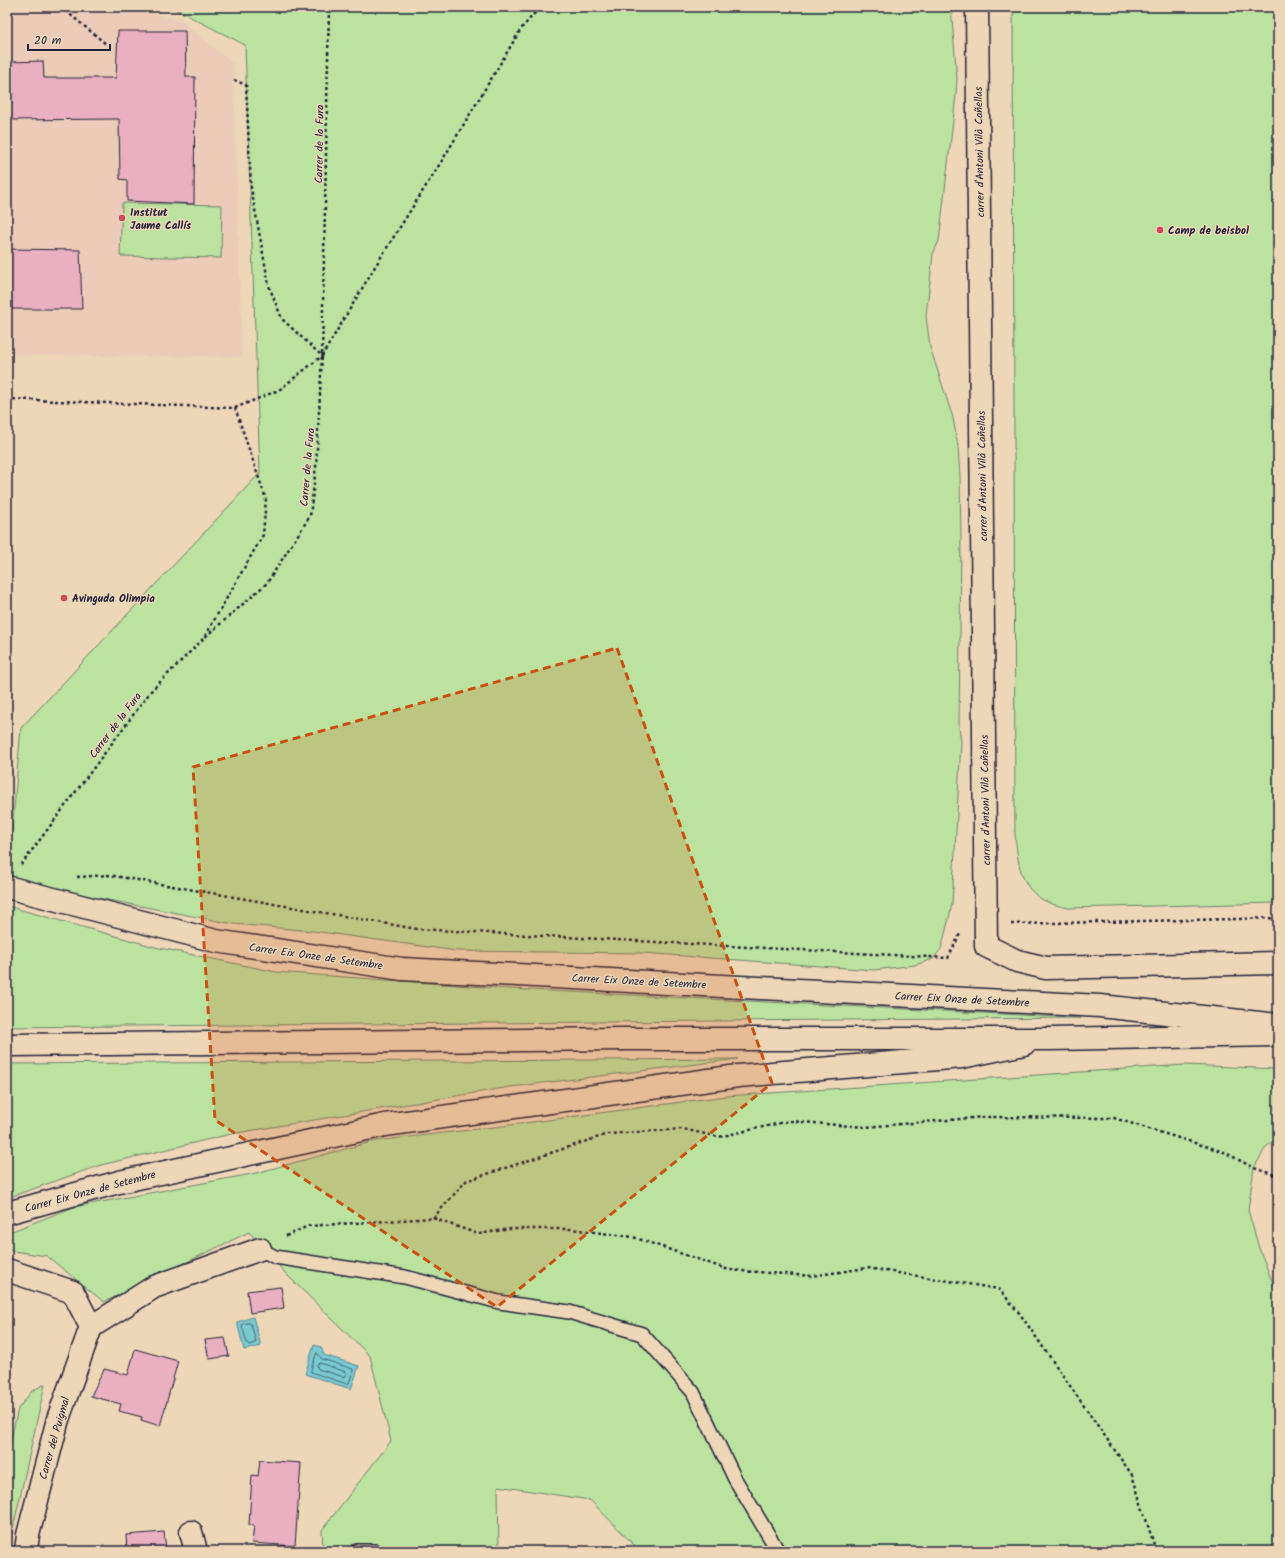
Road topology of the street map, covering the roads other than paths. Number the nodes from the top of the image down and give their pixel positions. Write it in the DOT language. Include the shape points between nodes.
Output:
graph roads {
  1 [pos="977,7"];
  2 [pos="7,887"];
  3 [pos="1278,963"];
  4 [pos="1278,1025"];
  5 [pos="1278,1035"];
  6 [pos="1050,1039"];
  7 [pos="7,1045"];
  8 [pos="7,1213"];
  9 [pos="260,1249"];
  10 [pos="7,1270"];
  11 [pos="91,1327"];
  12 [pos="26,1551"];
  13 [pos="357,1551"];
  14 [pos="375,1551"];
  15 [pos="778,1551"];
  1 -- 3 [label="street, carrer d'Antoni Vilà Cañellas" via="986,946 1017,961 1046,968"];
  2 -- 4 [label="street, Carrer Eix Onze de Setembre" via="216,941 402,968 1100,1006"];
  5 -- 6 [label="street, Carrer Eix Onze de Setembre"];
  6 -- 7 [label="street, Carrer Eix Onze de Setembre" via="606,1039"];
  6 -- 8 [label="street, Carrer Eix Onze de Setembre" via="962,1056 738,1076 385,1125 119,1182"];
  9 -- 11 [label="street" via="154,1287"];
  9 -- 15 [label="lane" via="275,1257 405,1277 499,1302 569,1312 642,1334 693,1392 735,1479"];
  10 -- 11 [label="street" via="73,1292"];
  11 -- 12 [label="street, Carrer del Puigmal" via="58,1419"];
  13 -- 14 [label="lane"];
}
